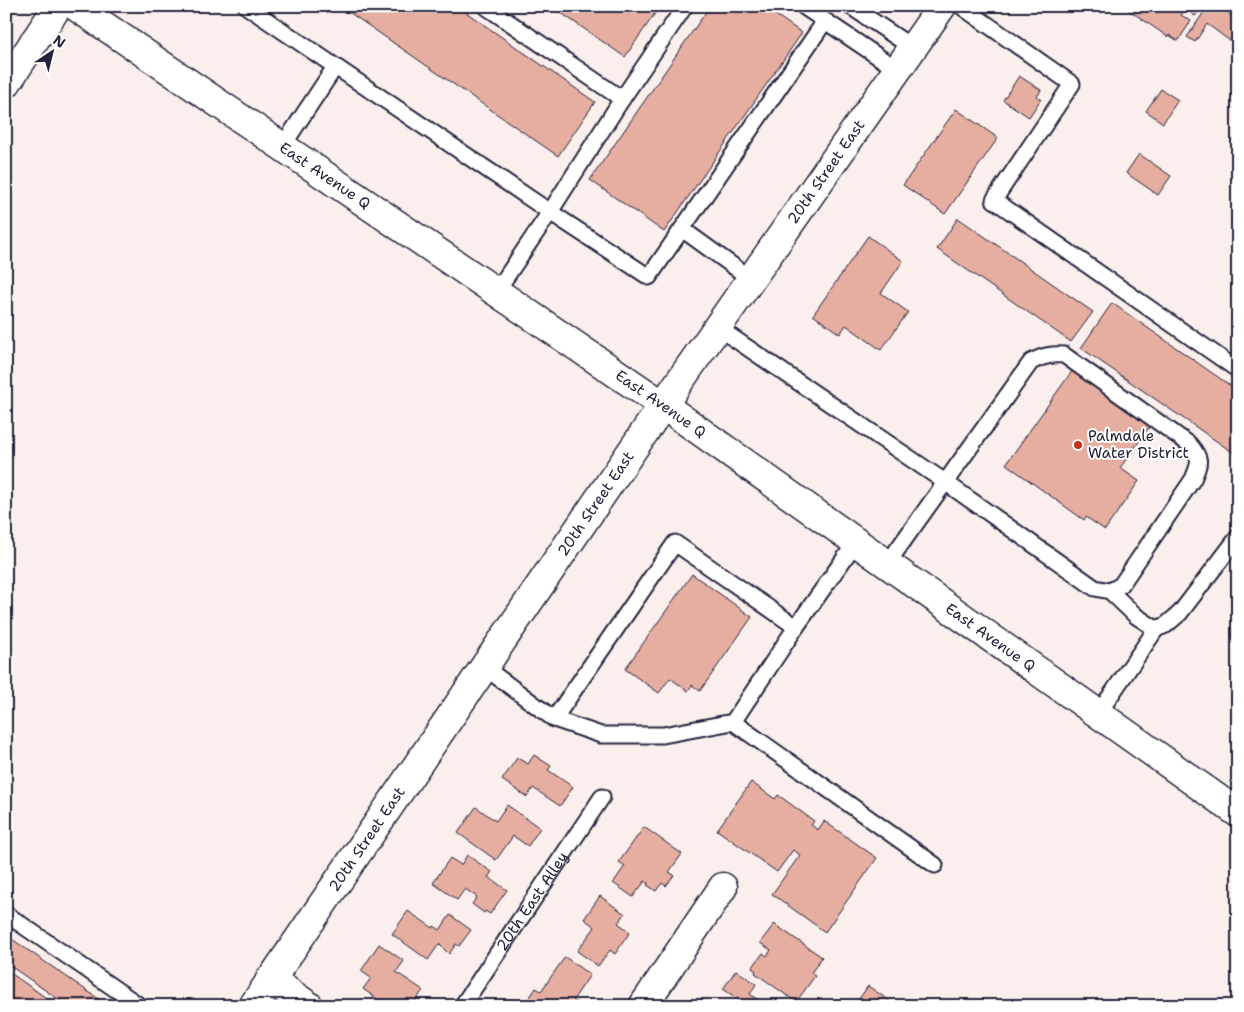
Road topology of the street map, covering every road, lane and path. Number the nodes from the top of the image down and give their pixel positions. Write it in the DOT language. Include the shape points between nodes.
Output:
graph roads {
  1 [pos="58,6"];
  2 [pos="75,6"];
  3 [pos="246,6"];
  4 [pos="486,6"];
  5 [pos="685,6"];
  6 [pos="804,6"];
  7 [pos="850,6"];
  8 [pos="942,6"];
  9 [pos="961,6"];
  10 [pos="825,21"];
  11 [pos="905,59"];
  12 [pos="334,67"];
  13 [pos="6,84"];
  14 [pos="622,99"];
  15 [pos="282,147"];
  16 [pos="550,212"];
  17 [pos="682,229"];
  18 [pos="751,279"];
  19 [pos="496,292"];
  20 [pos="717,327"];
  21 [pos="1238,370"];
  22 [pos="663,405"];
  23 [pos="945,482"];
  24 [pos="1238,537"];
  25 [pos="856,542"];
  26 [pos="887,564"];
  27 [pos="1110,591"];
  28 [pos="796,627"];
  29 [pos="1156,629"];
  30 [pos="484,667"];
  31 [pos="1098,714"];
  32 [pos="554,719"];
  33 [pos="733,722"];
  34 [pos="602,797"];
  35 [pos="1238,813"];
  36 [pos="935,866"];
  37 [pos="723,887"];
  38 [pos="6,914"];
  39 [pos="270,979"];
  40 [pos="140,1006"];
  41 [pos="253,1006"];
  42 [pos="309,1006"];
  43 [pos="462,1006"];
  44 [pos="643,1006"];
  1 -- 13 [label="street"];
  2 -- 15 [label="street, East Avenue Q"];
  3 -- 12 [label="lane"];
  4 -- 14 [label="lane"];
  5 -- 14 [label="lane"];
  6 -- 10 [label="lane"];
  7 -- 11 [label="lane"];
  8 -- 11 [label="street, 20th Street East"];
  9 -- 21 [label="lane" via="1072,84 994,200"];
  10 -- 11 [label="lane"];
  10 -- 17 [label="lane"];
  11 -- 18 [label="street, 20th Street East"];
  12 -- 15 [label="lane"];
  12 -- 16 [label="lane"];
  14 -- 16 [label="lane"];
  15 -- 19 [label="street, East Avenue Q"];
  16 -- 17 [label="lane" via="649,277"];
  16 -- 19 [label="lane"];
  17 -- 18 [label="lane"];
  18 -- 20 [label="street, 20th Street East"];
  19 -- 22 [label="street, East Avenue Q"];
  20 -- 22 [label="street, 20th Street East"];
  20 -- 23 [label="lane"];
  22 -- 25 [label="street, East Avenue Q"];
  22 -- 30 [label="street, 20th Street East"];
  23 -- 26 [label="lane"];
  23 -- 27 [label="lane" via="1095,588"];
  23 -- 27 [label="lane" via="1031,362 1051,354 1064,356 1189,444 1200,462 1193,479 1121,584"];
  24 -- 29 [label="lane" via="1180,613"];
  25 -- 26 [label="street, East Avenue Q"];
  25 -- 28 [label="lane"];
  26 -- 31 [label="street, East Avenue Q"];
  27 -- 29 [label="lane" via="1136,616"];
  28 -- 32 [label="lane" via="675,543"];
  28 -- 33 [label="lane"];
  29 -- 31 [label="lane"];
  30 -- 32 [label="lane"];
  30 -- 39 [label="street, 20th Street East"];
  31 -- 35 [label="street, East Avenue Q"];
  32 -- 33 [label="lane" via="601,735 663,735"];
  33 -- 36 [label="lane"];
  34 -- 43 [label="lane, 20th East Alley"];
  37 -- 44 [label="street"];
  38 -- 40 [label="lane"];
  39 -- 41 [label="street, 20th Street East"];
  39 -- 42 [label="street"];
}
